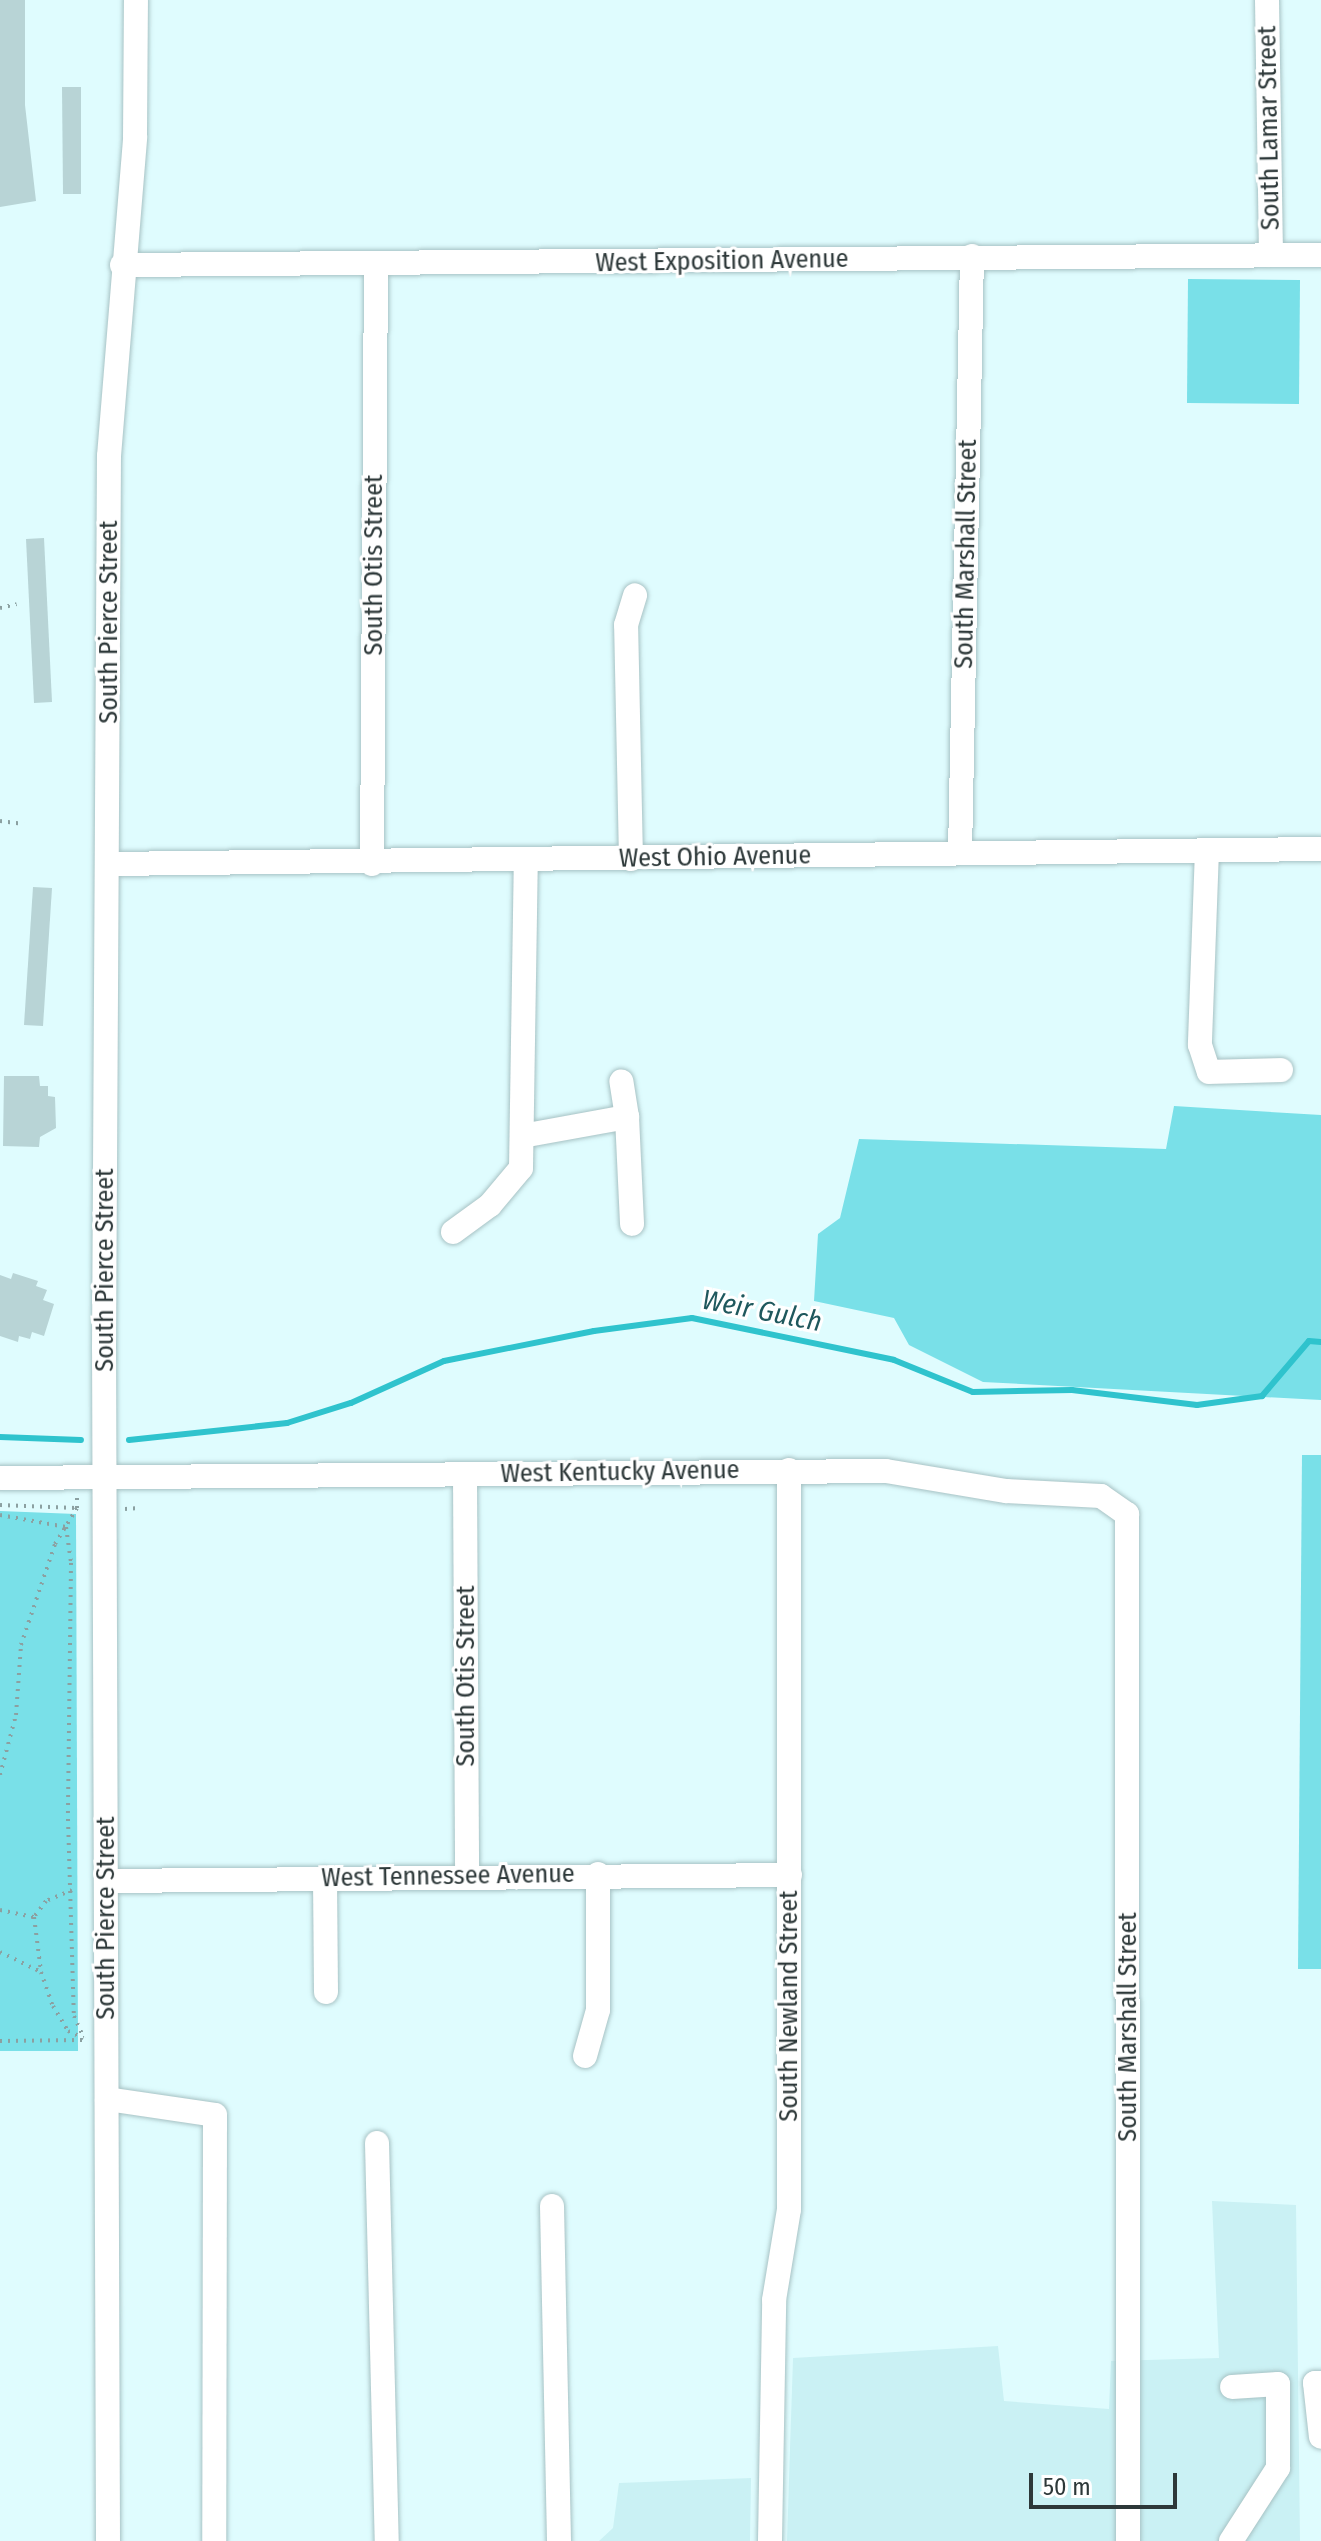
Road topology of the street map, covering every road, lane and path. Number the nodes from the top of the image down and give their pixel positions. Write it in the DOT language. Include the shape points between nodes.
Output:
graph roads {
  1 [pos="136,0"];
  2 [pos="1267,0"];
  3 [pos="1271,255"];
  4 [pos="1321,255"];
  5 [pos="972,256"];
  6 [pos="122,265"];
  7 [pos="376,267"];
  8 [pos="635,595"];
  9 [pos="17,604"];
  10 [pos="0,608"];
  11 [pos="0,821"];
  12 [pos="24,824"];
  13 [pos="1321,849"];
  14 [pos="1207,850"];
  15 [pos="960,853"];
  16 [pos="631,859"];
  17 [pos="526,861"];
  18 [pos="109,864"];
  19 [pos="372,864"];
  20 [pos="1281,1070"];
  21 [pos="621,1081"];
  22 [pos="627,1117"];
  23 [pos="522,1136"];
  24 [pos="632,1224"];
  25 [pos="453,1232"];
  26 [pos="789,1470"];
  27 [pos="465,1474"];
  28 [pos="0,1478"];
  29 [pos="105,1478"];
  30 [pos="0,1505"];
  31 [pos="1127,1514"];
  32 [pos="0,1515"];
  33 [pos="66,1527"];
  34 [pos="0,1775"];
  35 [pos="598,1874"];
  36 [pos="790,1875"];
  37 [pos="325,1878"];
  38 [pos="467,1878"];
  39 [pos="106,1881"];
  40 [pos="72,1890"];
  41 [pos="0,1910"];
  42 [pos="34,1917"];
  43 [pos="0,1946"];
  44 [pos="2,1953"];
  45 [pos="41,1972"];
  46 [pos="326,1992"];
  47 [pos="85,2039"];
  48 [pos="0,2041"];
  49 [pos="585,2056"];
  50 [pos="107,2099"];
  51 [pos="377,2143"];
  52 [pos="552,2206"];
  53 [pos="1321,2383"];
  54 [pos="1232,2387"];
  55 [pos="1321,2437"];
  56 [pos="108,2541"];
  57 [pos="214,2541"];
  58 [pos="387,2541"];
  59 [pos="559,2541"];
  60 [pos="770,2541"];
  61 [pos="1128,2541"];
  62 [pos="1231,2541"];
  1 -- 6 [label="street, South Pierce Street" via="135,137"];
  2 -- 3 [label="street, South Lamar Street"];
  3 -- 4 [label="street, West Exposition Avenue"];
  3 -- 5 [label="street, West Exposition Avenue"];
  5 -- 7 [label="street, West Exposition Avenue"];
  5 -- 15 [label="street, South Marshall Street"];
  6 -- 7 [label="street, West Exposition Avenue"];
  6 -- 18 [label="street, South Pierce Street" via="110,445"];
  7 -- 19 [label="street, South Otis Street"];
  8 -- 16 [label="street" via="626,625"];
  9 -- 10 [label="path"];
  11 -- 12 [label="path"];
  13 -- 14 [label="street, West Ohio Avenue"];
  14 -- 15 [label="street, West Ohio Avenue"];
  14 -- 20 [label="street" via="1200,1045 1209,1072"];
  15 -- 16 [label="street, West Ohio Avenue"];
  16 -- 17 [label="street, West Ohio Avenue"];
  17 -- 19 [label="street, West Ohio Avenue"];
  17 -- 23 [label="street"];
  18 -- 19 [label="street, West Ohio Avenue"];
  18 -- 29 [label="street, South Pierce Street"];
  21 -- 22 [label="street"];
  22 -- 23 [label="street"];
  22 -- 24 [label="street"];
  23 -- 25 [label="street" via="521,1168 515,1180"];
  26 -- 27 [label="street, West Kentucky Avenue"];
  26 -- 31 [label="street, West Kentucky Avenue" via="886,1471 1006,1491 1101,1496"];
  26 -- 36 [label="street, South Newland Street"];
  27 -- 29 [label="street, West Kentucky Avenue"];
  27 -- 38 [label="street, South Otis Street"];
  28 -- 29 [label="street, West Kentucky Avenue"];
  29 -- 39 [label="street, South Pierce Street"];
  30 -- 33 [label="path" via="77,1508"];
  31 -- 61 [label="street, South Marshall Street"];
  32 -- 33 [label="path"];
  33 -- 34 [label="path" via="55,1544 21,1645 16,1715"];
  33 -- 40 [label="path" via="71,1563"];
  35 -- 36 [label="street, West Tennessee Avenue"];
  35 -- 38 [label="street, West Tennessee Avenue"];
  35 -- 49 [label="street" via="598,2010"];
  36 -- 60 [label="street, South Newland Street" via="789,2209 774,2300"];
  37 -- 38 [label="street, West Tennessee Avenue"];
  37 -- 39 [label="street, West Tennessee Avenue"];
  37 -- 46 [label="street"];
  39 -- 50 [label="street, South Pierce Street"];
  40 -- 42 [label="path" via="46,1901"];
  40 -- 47 [label="path" via="74,2016"];
  41 -- 42 [label="path"];
  42 -- 45 [label="path"];
  43 -- 44 [label="path"];
  44 -- 45 [label="path"];
  45 -- 47 [label="path" via="68,2031"];
  47 -- 48 [label="path"];
  50 -- 56 [label="street, South Pierce Street"];
  50 -- 57 [label="street" via="215,2115"];
  51 -- 58 [label="street"];
  52 -- 59 [label="street"];
  53 -- 55 [label="street" via="1315,2383 1315,2413"];
  54 -- 62 [label="street" via="1278,2384 1278,2468"];
}
